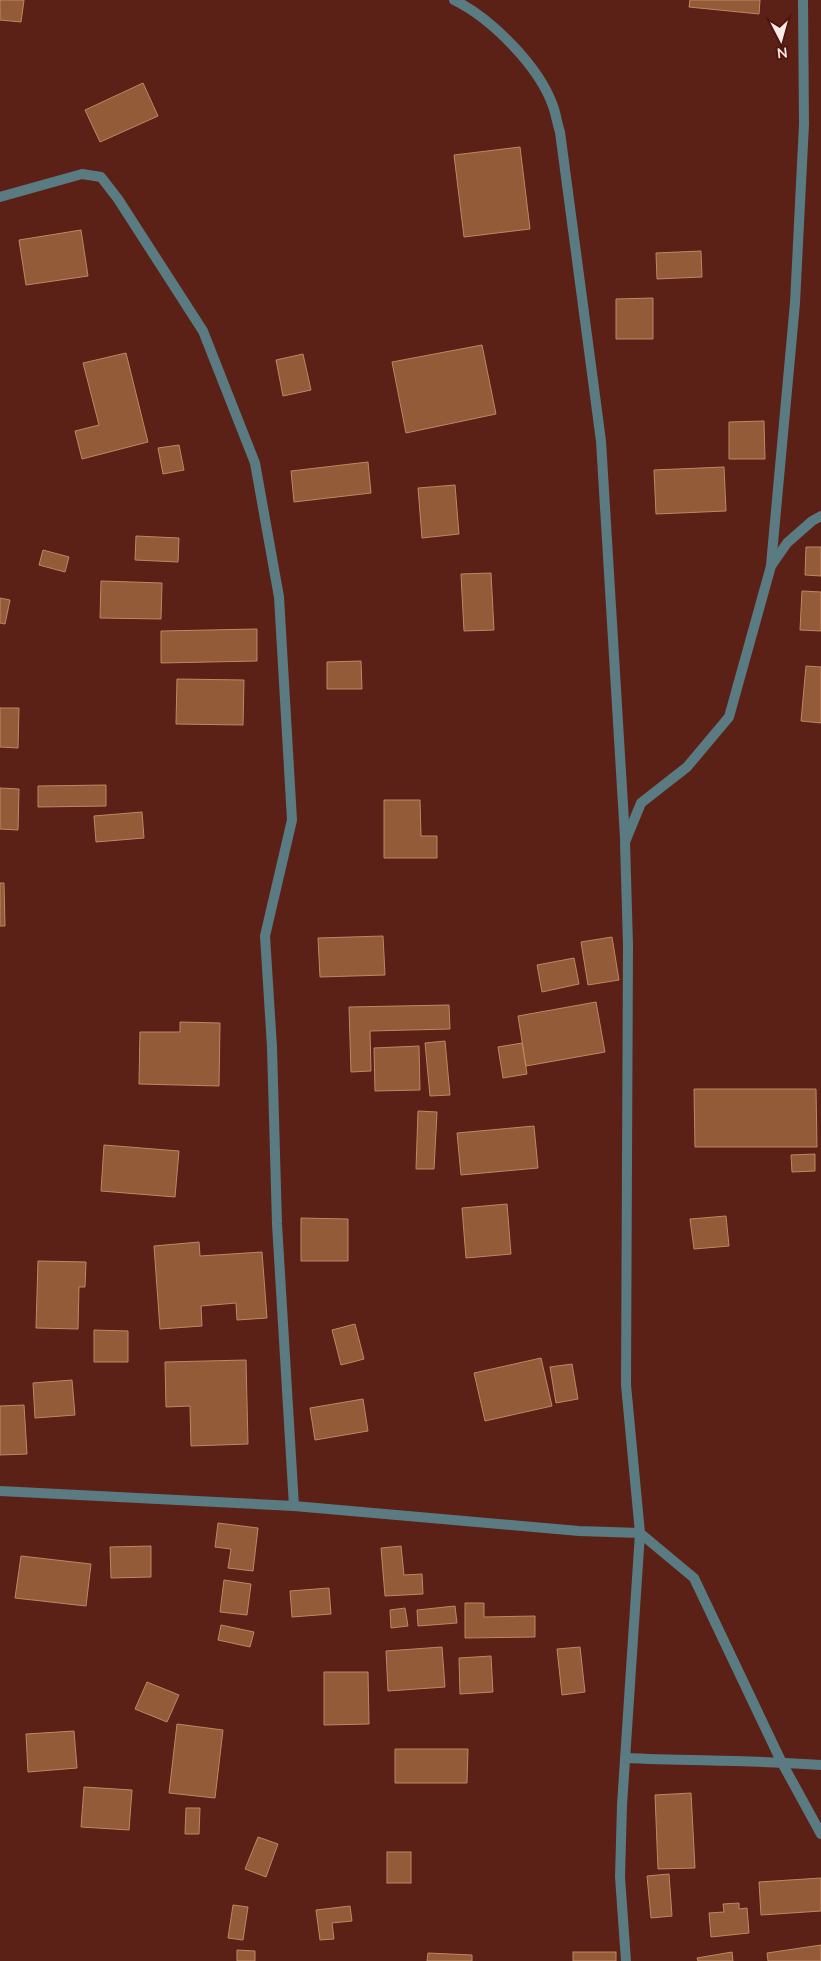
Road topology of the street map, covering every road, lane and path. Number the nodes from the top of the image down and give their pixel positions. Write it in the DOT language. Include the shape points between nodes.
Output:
graph roads {
  1 [pos="454,0"];
  2 [pos="803,0"];
  3 [pos="0,197"];
  4 [pos="821,516"];
  5 [pos="771,566"];
  6 [pos="625,842"];
  7 [pos="0,1490"];
  8 [pos="294,1506"];
  9 [pos="640,1532"];
  10 [pos="626,1758"];
  11 [pos="781,1761"];
  12 [pos="821,1765"];
  13 [pos="821,1834"];
  14 [pos="626,1961"];
  1 -- 6 [label="street" via="508,40 536,75 552,104 560,132 601,441"];
  2 -- 5 [label="street" via="804,124 795,303"];
  3 -- 8 [label="street" via="82,174 101,177 203,331 255,463 279,597 292,820 265,936"];
  4 -- 5 [label="street" via="787,543"];
  5 -- 6 [label="street" via="729,717 687,767 641,803"];
  6 -- 9 [label="street" via="628,945 626,1385"];
  7 -- 8 [label="street"];
  8 -- 9 [label="street" via="579,1531"];
  9 -- 10 [label="street"];
  9 -- 11 [label="street" via="694,1578"];
  10 -- 11 [label="street"];
  10 -- 14 [label="street" via="620,1877"];
  11 -- 12 [label="street"];
  11 -- 13 [label="street"];
}
